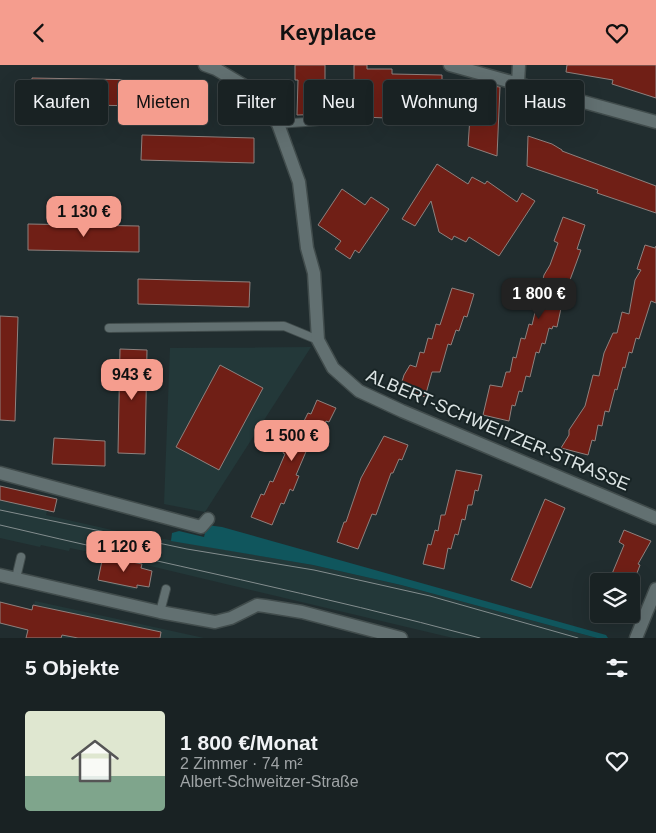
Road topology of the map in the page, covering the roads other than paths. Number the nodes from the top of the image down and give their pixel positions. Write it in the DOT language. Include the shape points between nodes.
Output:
graph roads {
  1 [pos="205,65"];
  2 [pos="450,65"];
  3 [pos="519,65"];
  4 [pos="234,80"];
  5 [pos="507,80"];
  6 [pos="518,80"];
  7 [pos="584,102"];
  8 [pos="656,122"];
  9 [pos="278,125"];
  10 [pos="109,328"];
  11 [pos="318,340"];
  12 [pos="0,473"];
  13 [pos="656,518"];
  14 [pos="208,519"];
  15 [pos="21,557"];
  16 [pos="0,575"];
  17 [pos="16,578"];
  18 [pos="166,589"];
  19 [pos="656,589"];
  20 [pos="160,612"];
  21 [pos="401,638"];
  22 [pos="636,638"];
  1 -- 4 [label="street, ALBERT-SCHWEITZER-STRASSE"];
  2 -- 5 [label="street"];
  3 -- 6 [label="street"];
  7 -- 8 [label="street"];
  9 -- 11 [label="street, ALBERT-SCHWEITZER-STRASSE" via="299,182 307,248 314,273"];
  10 -- 11 [label="lane" via="284,326"];
  11 -- 13 [label="street, ALBERT-SCHWEITZER-STRASSE" via="333,368 359,391"];
  12 -- 14 [label="street" via="201,527"];
  15 -- 17 [label="lane"];
  16 -- 17 [label="street"];
  17 -- 20 [label="street"];
  18 -- 20 [label="lane"];
  19 -- 22 [label="street"];
  20 -- 21 [label="street" via="214,622 231,618 257,605 265,605"];
}
